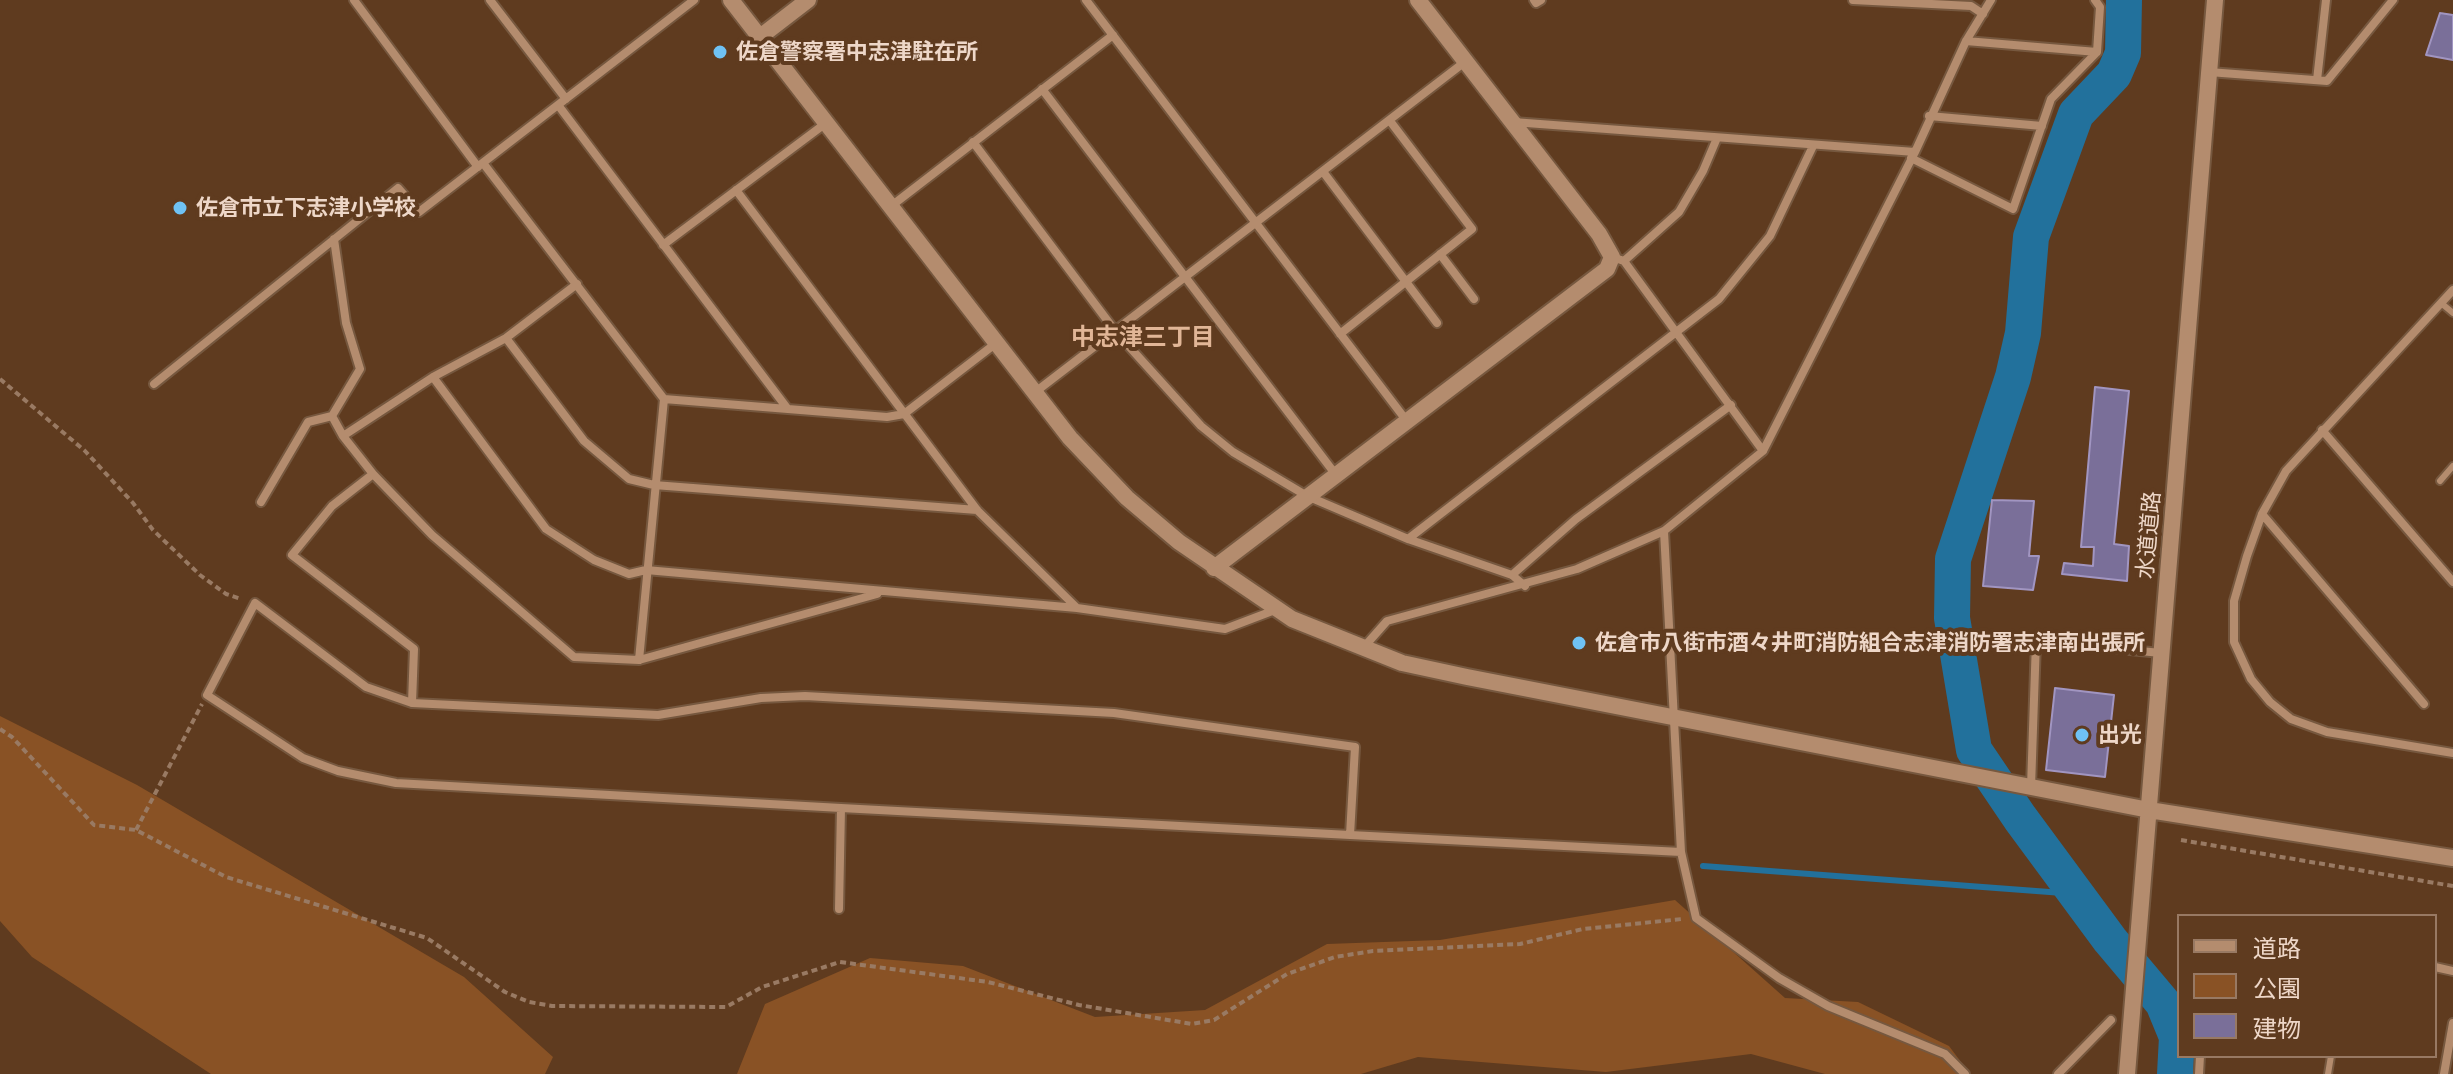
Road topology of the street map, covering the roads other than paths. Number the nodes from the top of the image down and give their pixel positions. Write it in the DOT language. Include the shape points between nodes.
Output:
graph roads {
  1 [pos="354,0"];
  2 [pos="490,0"];
  3 [pos="694,0"];
  4 [pos="731,0"];
  5 [pos="808,0"];
  6 [pos="1086,0"];
  7 [pos="1418,0"];
  8 [pos="1534,0"];
  9 [pos="1541,0"];
  10 [pos="1857,0"];
  11 [pos="1991,0"];
  12 [pos="2095,0"];
  13 [pos="2203,0"];
  14 [pos="2215,0"];
  15 [pos="2326,0"];
  16 [pos="2393,0"];
  17 [pos="1969,3"];
  18 [pos="1983,14"];
  19 [pos="1113,35"];
  20 [pos="760,37"];
  21 [pos="1966,41"];
  22 [pos="2097,52"];
  23 [pos="1466,61"];
  24 [pos="2209,72"];
  25 [pos="2317,80"];
  26 [pos="1042,89"];
  27 [pos="562,102"];
  28 [pos="1929,116"];
  29 [pos="1390,121"];
  30 [pos="1512,122"];
  31 [pos="826,123"];
  32 [pos="2042,126"];
  33 [pos="1717,138"];
  34 [pos="973,142"];
  35 [pos="1813,146"];
  36 [pos="1913,155"];
  37 [pos="481,165"];
  38 [pos="1324,173"];
  39 [pos="736,190"];
  40 [pos="890,207"];
  41 [pos="1258,225"];
  42 [pos="334,239"];
  43 [pos="663,245"];
  44 [pos="1440,254"];
  45 [pos="1618,259"];
  46 [pos="1186,279"];
  47 [pos="1405,282"];
  48 [pos="577,284"];
  49 [pos="2453,290"];
  50 [pos="1474,299"];
  51 [pos="2441,303"];
  52 [pos="2453,313"];
  53 [pos="1437,323"];
  54 [pos="1116,332"];
  55 [pos="1676,333"];
  56 [pos="1340,334"];
  57 [pos="506,338"];
  58 [pos="995,344"];
  59 [pos="433,377"];
  60 [pos="154,384"];
  61 [pos="1034,394"];
  62 [pos="664,399"];
  63 [pos="1731,405"];
  64 [pos="787,408"];
  65 [pos="904,414"];
  66 [pos="332,416"];
  67 [pos="1406,420"];
  68 [pos="2322,430"];
  69 [pos="343,436"];
  70 [pos="1763,451"];
  71 [pos="2453,466"];
  72 [pos="373,474"];
  73 [pos="1336,475"];
  74 [pos="2440,481"];
  75 [pos="654,485"];
  76 [pos="1307,496"];
  77 [pos="261,502"];
  78 [pos="977,510"];
  79 [pos="2262,514"];
  80 [pos="1664,531"];
  81 [pos="1408,539"];
  82 [pos="1214,568"];
  83 [pos="646,570"];
  84 [pos="1512,575"];
  85 [pos="2453,582"];
  86 [pos="1525,586"];
  87 [pos="883,592"];
  88 [pos="1077,608"];
  89 [pos="1276,609"];
  90 [pos="1364,647"];
  91 [pos="2162,653"];
  92 [pos="639,660"];
  93 [pos="412,703"];
  94 [pos="2424,704"];
  95 [pos="1673,718"];
  96 [pos="2453,753"];
  97 [pos="2031,787"];
  98 [pos="841,808"];
  99 [pos="2149,810"];
  100 [pos="1350,835"];
  101 [pos="1681,852"];
  102 [pos="2453,858"];
  103 [pos="839,909"];
  104 [pos="2111,1020"];
  105 [pos="2453,1023"];
  106 [pos="1965,1074"];
  107 [pos="2058,1074"];
  108 [pos="2127,1074"];
  109 [pos="2444,1074"];
  1 -- 37 [label="street"];
  2 -- 27 [label="street"];
  3 -- 27 [label="street"];
  4 -- 20 [label="street"];
  5 -- 20 [label="street"];
  6 -- 19 [label="street"];
  7 -- 23 [label="street"];
  8 -- 9 [label="street"];
  10 -- 17 [label="street"];
  11 -- 18 [label="street"];
  12 -- 22 [label="street" via="2100,7"];
  13 -- 14 [label="street"];
  14 -- 24 [label="street, 水道道路"];
  15 -- 25 [label="street"];
  16 -- 25 [label="street" via="2327,81"];
  17 -- 18 [label="street"];
  18 -- 21 [label="street"];
  19 -- 26 [label="street"];
  19 -- 41 [label="street"];
  20 -- 31 [label="street"];
  21 -- 22 [label="street"];
  21 -- 28 [label="street"];
  22 -- 32 [label="street" via="2051,99"];
  23 -- 29 [label="street"];
  23 -- 30 [label="street"];
  24 -- 25 [label="street"];
  24 -- 91 [label="street, 水道道路"];
  26 -- 34 [label="street"];
  26 -- 46 [label="street"];
  27 -- 37 [label="street"];
  27 -- 43 [label="street"];
  28 -- 32 [label="street"];
  28 -- 36 [label="street"];
  29 -- 38 [label="street"];
  29 -- 44 [label="street" via="1472,229"];
  30 -- 33 [label="street"];
  30 -- 45 [label="street"];
  31 -- 39 [label="street"];
  31 -- 40 [label="street"];
  32 -- 36 [label="street" via="2013,209"];
  33 -- 35 [label="street"];
  33 -- 45 [label="street" via="1679,212"];
  34 -- 40 [label="street"];
  34 -- 54 [label="street"];
  35 -- 36 [label="street"];
  35 -- 55 [label="street" via="1770,236 1746,269"];
  36 -- 70 [label="street"];
  37 -- 42 [label="street" via="419,212 398,188"];
  37 -- 48 [label="street"];
  38 -- 41 [label="street"];
  38 -- 47 [label="street"];
  39 -- 43 [label="street"];
  39 -- 65 [label="street"];
  40 -- 58 [label="street"];
  41 -- 46 [label="street"];
  41 -- 56 [label="street"];
  42 -- 60 [label="street"];
  42 -- 66 [label="street" via="346,323 360,369"];
  43 -- 64 [label="street"];
  44 -- 47 [label="street"];
  44 -- 50 [label="street"];
  45 -- 55 [label="street"];
  45 -- 67 [label="street"];
  46 -- 54 [label="street"];
  46 -- 73 [label="street"];
  47 -- 53 [label="street"];
  47 -- 56 [label="street"];
  48 -- 57 [label="street"];
  48 -- 62 [label="street"];
  49 -- 51 [label="street"];
  51 -- 52 [label="lane"];
  51 -- 68 [label="street"];
  54 -- 61 [label="street"];
  54 -- 76 [label="street" via="1201,426 1233,452"];
  55 -- 63 [label="street"];
  55 -- 81 [label="street"];
  56 -- 67 [label="street"];
  57 -- 59 [label="street"];
  57 -- 75 [label="street" via="584,441 629,479"];
  58 -- 61 [label="street"];
  58 -- 65 [label="street"];
  59 -- 69 [label="street"];
  59 -- 83 [label="street" via="546,529 610,568 629,574"];
  61 -- 82 [label="street" via="1127,498"];
  62 -- 64 [label="street"];
  62 -- 75 [label="street"];
  63 -- 70 [label="street"];
  63 -- 84 [label="street" via="1576,519"];
  64 -- 65 [label="street"];
  65 -- 78 [label="street"];
  66 -- 69 [label="street"];
  66 -- 77 [label="street" via="308,422"];
  67 -- 73 [label="street"];
  68 -- 79 [label="street" via="2286,471"];
  68 -- 85 [label="street"];
  69 -- 72 [label="street"];
  70 -- 80 [label="street"];
  71 -- 74 [label="lane"];
  72 -- 92 [label="street" via="432,535 574,657"];
  72 -- 93 [label="street" via="332,506 292,555 414,649"];
  73 -- 76 [label="street"];
  75 -- 78 [label="street"];
  75 -- 83 [label="street"];
  76 -- 81 [label="street"];
  76 -- 82 [label="street"];
  78 -- 88 [label="street"];
  79 -- 94 [label="street"];
  79 -- 96 [label="street" via="2234,601 2234,642 2251,679 2291,719 2327,732"];
  80 -- 86 [label="street"];
  80 -- 95 [label="street"];
  81 -- 84 [label="street"];
  82 -- 89 [label="street"];
  83 -- 87 [label="street"];
  83 -- 92 [label="street"];
  84 -- 86 [label="street"];
  86 -- 90 [label="street" via="1387,621"];
  87 -- 88 [label="street"];
  87 -- 92 [label="street"];
  88 -- 89 [label="street" via="1225,629"];
  89 -- 90 [label="street"];
  90 -- 95 [label="street" via="1415,666"];
  91 -- 97 [label="street" via="2036,641"];
  91 -- 99 [label="street, 水道道路"];
  93 -- 98 [label="street" via="366,687 255,603 207,695 303,758 396,783"];
  93 -- 100 [label="street" via="658,715 805,696 1114,713 1355,747"];
  95 -- 97 [label="street"];
  95 -- 101 [label="street"];
  97 -- 99 [label="street"];
  98 -- 100 [label="street"];
  98 -- 103 [label="street"];
  99 -- 102 [label="street"];
  99 -- 108 [label="street, 水道道路"];
  100 -- 101 [label="street"];
  101 -- 106 [label="street" via="1696,918 1779,978 1828,1006 1945,1054"];
  104 -- 107 [label="street"];
  105 -- 109 [label="street"];
}
